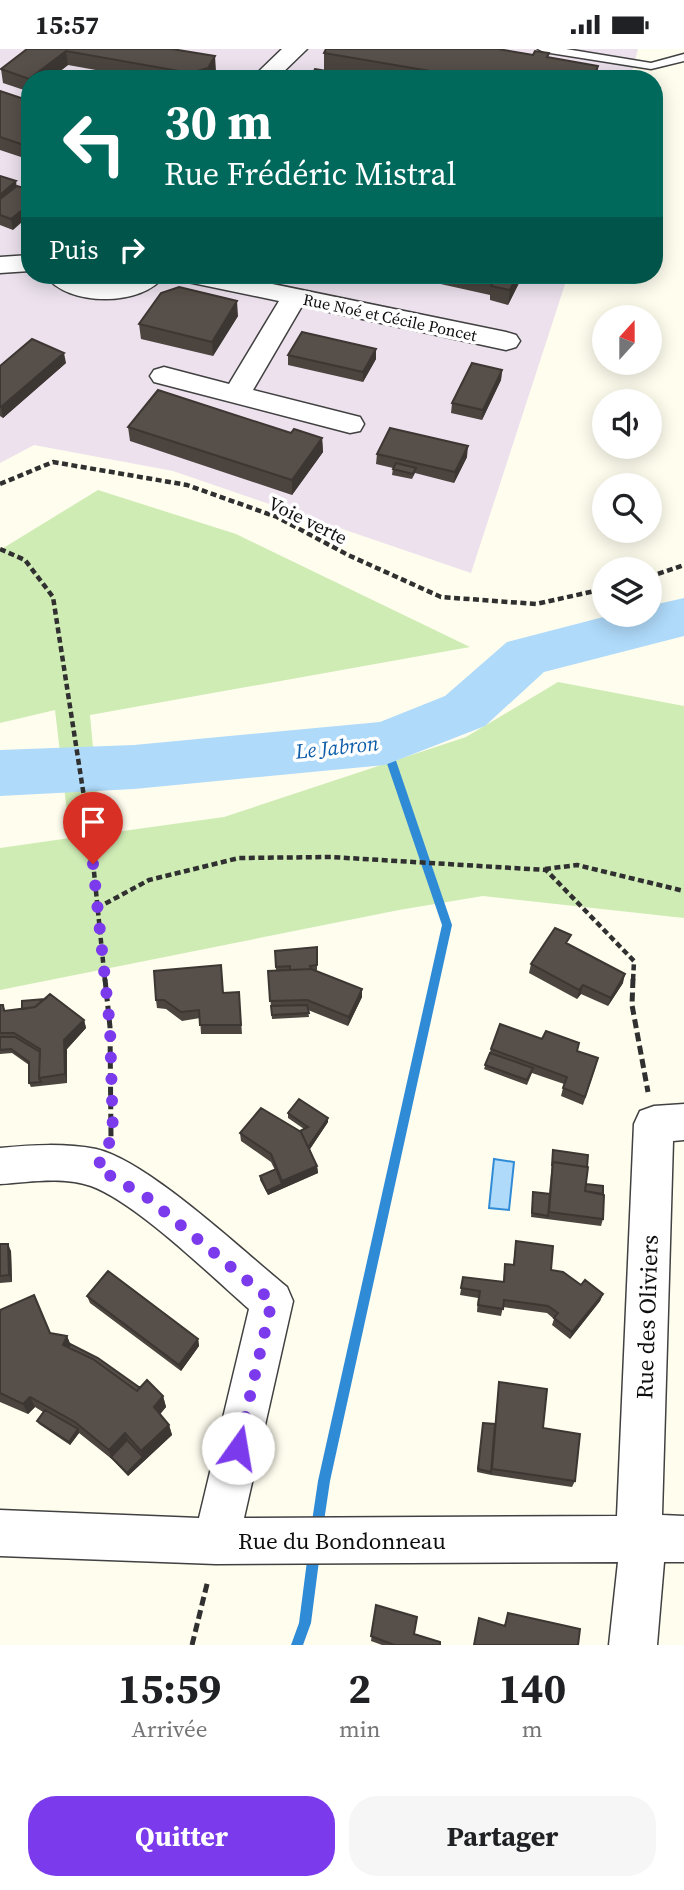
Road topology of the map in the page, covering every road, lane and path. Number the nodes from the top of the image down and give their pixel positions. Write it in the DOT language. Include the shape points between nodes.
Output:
graph roads {
  1 [pos="296,49"];
  2 [pos="544,49"];
  3 [pos="684,57"];
  4 [pos="272,70"];
  5 [pos="21,264"];
  6 [pos="0,265"];
  7 [pos="72,284"];
  8 [pos="136,284"];
  9 [pos="236,284"];
  10 [pos="295,296"];
  11 [pos="506,341"];
  12 [pos="164,376"];
  13 [pos="237,394"];
  14 [pos="350,424"];
  15 [pos="0,484"];
  16 [pos="0,549"];
  17 [pos="684,565"];
  18 [pos="662,573"];
  19 [pos="592,592"];
  20 [pos="541,870"];
  21 [pos="684,891"];
  22 [pos="97,908"];
  23 [pos="669,1123"];
  24 [pos="0,1166"];
  25 [pos="97,1168"];
  26 [pos="0,1533"];
  27 [pos="664,1539"];
  28 [pos="216,1541"];
  29 [pos="192,1645"];
  30 [pos="633,1645"];
  1 -- 4 [label="street"];
  2 -- 3 [label="lane" via="640,65 660,65"];
  5 -- 6 [label="street"];
  7 -- 8 [label="street" via="104,292"];
  9 -- 10 [label="street, Rue Noé et Cécile Poncet"];
  10 -- 11 [label="street, Rue Noé et Cécile Poncet"];
  10 -- 13 [label="street"];
  12 -- 13 [label="street"];
  13 -- 14 [label="street"];
  15 -- 19 [label="path, Voie verte" via="53,463 187,485 277,517 441,597 536,604"];
  16 -- 22 [label="path" via="25,560 53,597"];
  17 -- 18 [label="path"];
  20 -- 21 [label="path" via="577,865"];
  20 -- 22 [label="path" via="331,857 239,858 149,880"];
  20 -- 23 [label="path" via="547,870 634,961 632,1005"];
  22 -- 25 [label="path" via="110,1027 113,1135"];
  23 -- 27 [label="street, Rue des Oliviers" via="639,1515"];
  24 -- 25 [label="street" via="42,1162"];
  25 -- 28 [label="street" via="148,1198 272,1301"];
  26 -- 28 [label="street, Rue du Bondonneau"];
  27 -- 28 [label="street, Rue du Bondonneau"];
  27 -- 30 [label="street, Rue des Oliviers"];
  28 -- 29 [label="path"];
}
